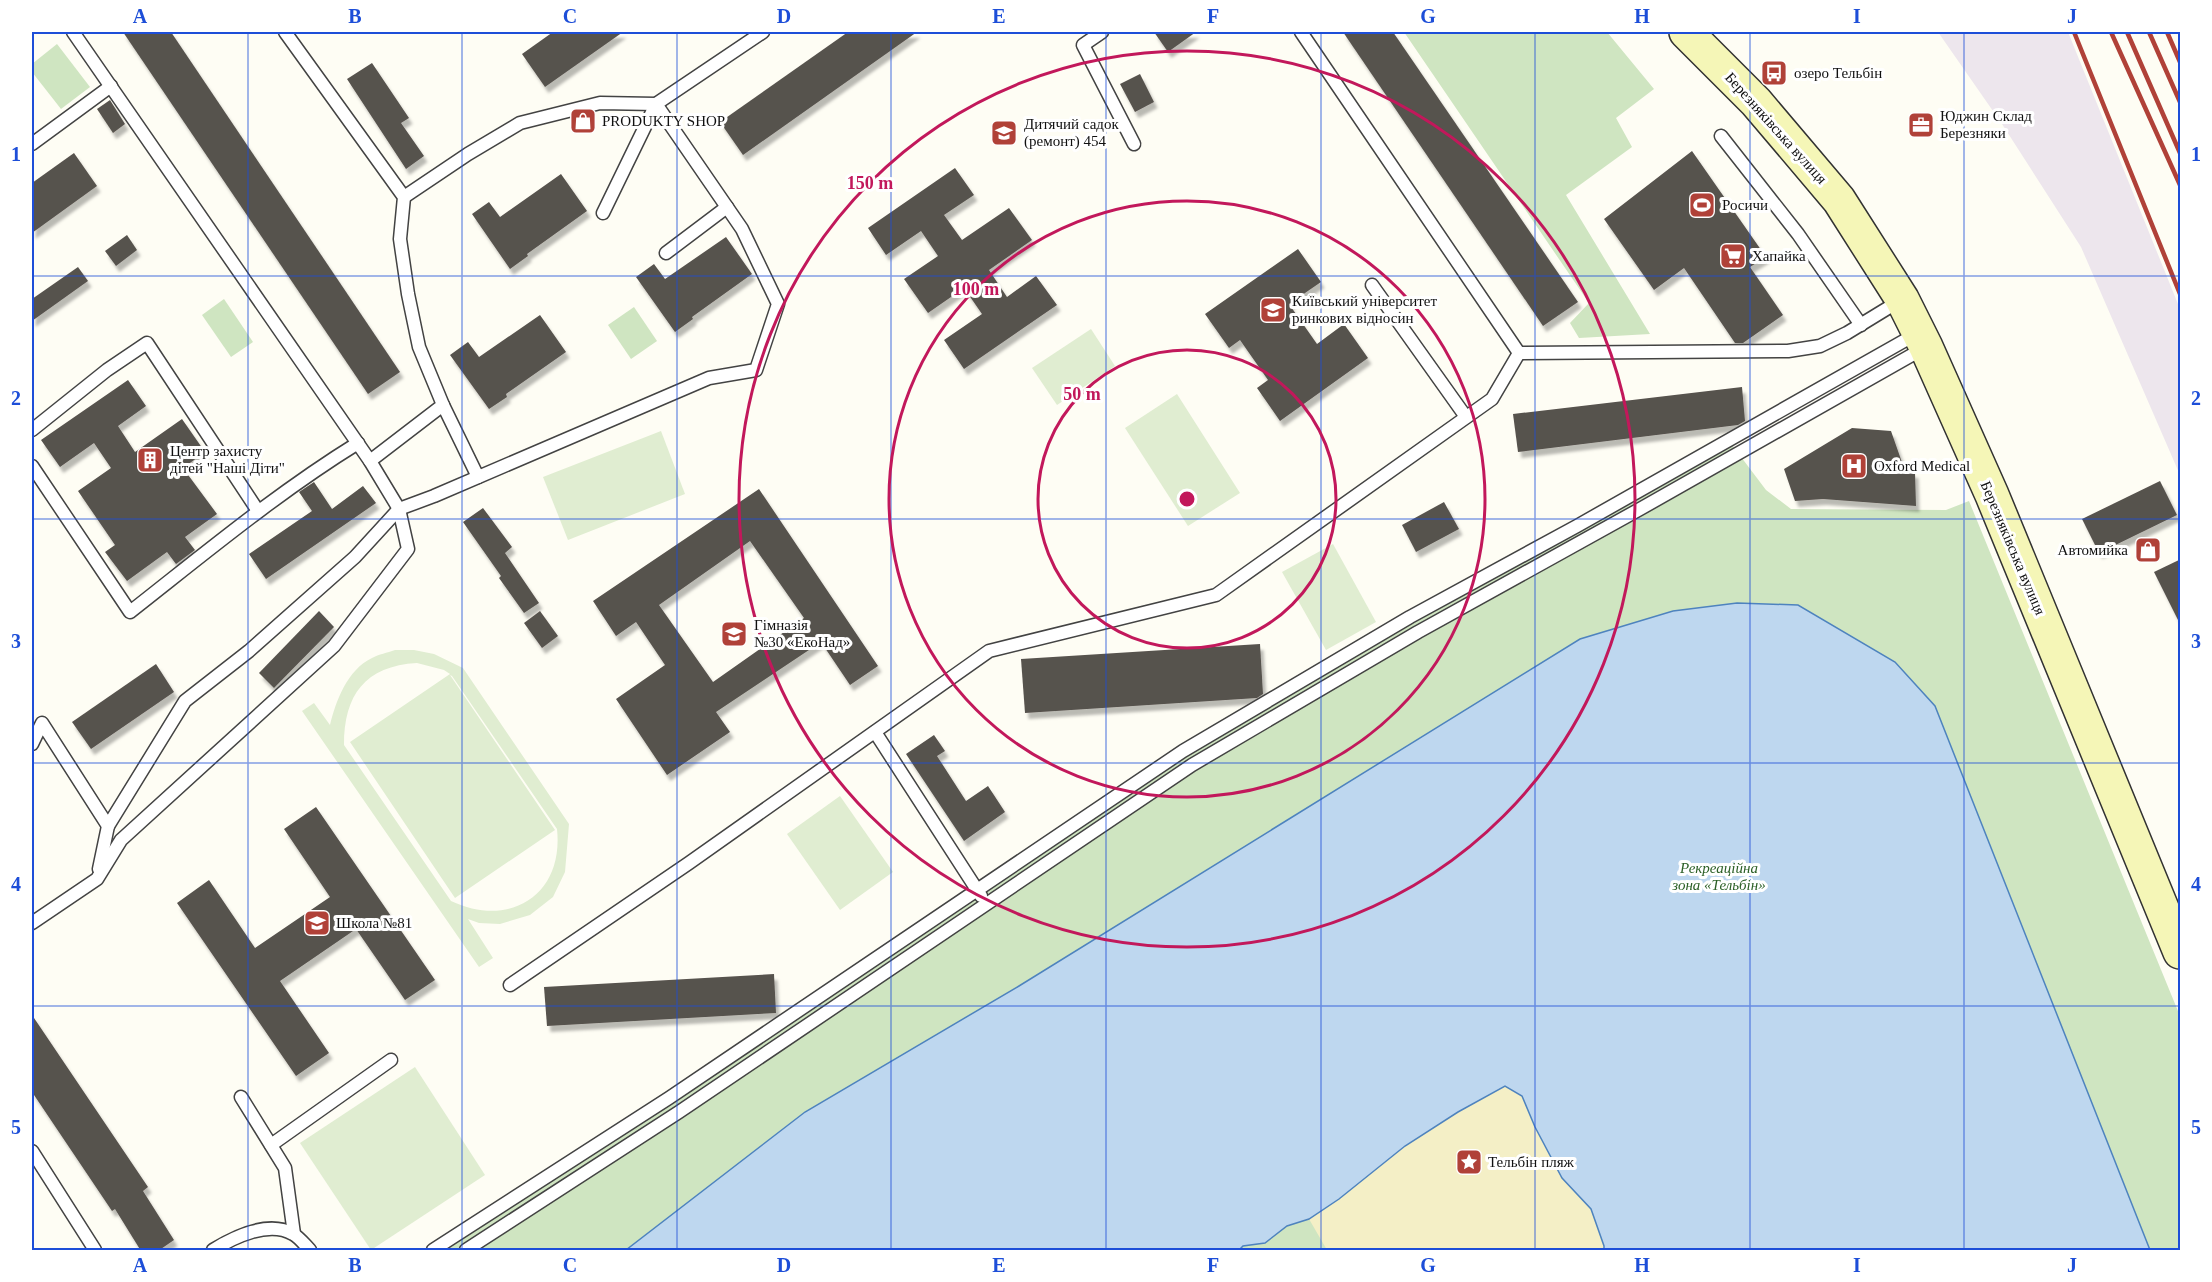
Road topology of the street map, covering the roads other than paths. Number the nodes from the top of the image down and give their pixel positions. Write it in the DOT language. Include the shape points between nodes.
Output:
graph roads {
  1 [pos="74,32"];
  2 [pos="285,32"];
  3 [pos="763,32"];
  4 [pos="1102,32"];
  5 [pos="1301,32"];
  6 [pos="1686,32"];
  7 [pos="111,86"];
  8 [pos="656,105"];
  9 [pos="1720,136"];
  10 [pos="32,144"];
  11 [pos="1134,144"];
  12 [pos="404,197"];
  13 [pos="727,207"];
  14 [pos="603,213"];
  15 [pos="666,253"];
  16 [pos="1372,285"];
  17 [pos="1902,299"];
  18 [pos="1861,325"];
  19 [pos="1922,339"];
  20 [pos="1519,353"];
  21 [pos="444,405"];
  22 [pos="1466,417"];
  23 [pos="32,430"];
  24 [pos="358,443"];
  25 [pos="370,461"];
  26 [pos="32,466"];
  27 [pos="478,477"];
  28 [pos="399,509"];
  29 [pos="258,511"];
  30 [pos="875,732"];
  31 [pos="32,744"];
  32 [pos="108,826"];
  33 [pos="97,879"];
  34 [pos="977,891"];
  35 [pos="986,904"];
  36 [pos="32,923"];
  37 [pos="2181,952"];
  38 [pos="510,985"];
  39 [pos="391,1060"];
  40 [pos="242,1097"];
  41 [pos="271,1145"];
  42 [pos="32,1151"];
  43 [pos="294,1234"];
  44 [pos="95,1251"];
  45 [pos="213,1251"];
  46 [pos="310,1251"];
  47 [pos="433,1251"];
  48 [pos="466,1251"];
  1 -- 7 [label="lane"];
  2 -- 12 [label="lane"];
  3 -- 8 [label="lane"];
  4 -- 11 [label="lane" via="1083,45"];
  5 -- 20 [label="lane"];
  6 -- 17 [label="street, Березняківська вулиця" via="1756,102 1839,200"];
  7 -- 10 [label="lane"];
  7 -- 24 [label="lane"];
  8 -- 12 [label="lane" via="600,103 520,123"];
  8 -- 13 [label="lane"];
  8 -- 14 [label="lane"];
  9 -- 18 [label="lane" via="1798,234"];
  12 -- 21 [label="lane" via="400,239 408,294 419,347"];
  13 -- 15 [label="lane"];
  13 -- 27 [label="lane" via="742,229 778,304 756,370 709,378"];
  16 -- 22 [label="lane"];
  17 -- 18 [label="lane"];
  17 -- 19 [label="street, Березняківська вулиця"];
  18 -- 20 [label="lane" via="1820,346 1788,351"];
  19 -- 34 [label="lane" via="1410,617 1183,751"];
  19 -- 35 [label="lane" via="1640,509 1418,632 1192,765"];
  19 -- 37 [label="street, Березняківська вулиця" via="1992,495"];
  20 -- 22 [label="lane" via="1492,399"];
  21 -- 25 [label="lane"];
  21 -- 27 [label="lane"];
  22 -- 30 [label="lane" via="1216,595 989,651"];
  23 -- 29 [label="lane" via="147,343"];
  24 -- 25 [label="lane"];
  24 -- 29 [label="lane"];
  25 -- 28 [label="lane"];
  26 -- 29 [label="lane" via="130,612"];
  27 -- 28 [label="lane"];
  28 -- 32 [label="lane" via="355,557 249,651 185,701"];
  28 -- 33 [label="lane" via="408,549 334,646 121,840"];
  30 -- 34 [label="lane"];
  30 -- 38 [label="lane"];
  31 -- 32 [label="lane" via="42,723"];
  32 -- 33 [label="lane"];
  33 -- 36 [label="lane"];
  34 -- 35 [label="lane"];
  34 -- 47 [label="lane"];
  35 -- 48 [label="lane"];
  39 -- 41 [label="lane"];
  40 -- 41 [label="lane"];
  41 -- 43 [label="lane" via="285,1168"];
  42 -- 44 [label="lane"];
  43 -- 45 [label="lane" via="275,1228 251,1233"];
  43 -- 46 [label="lane"];
}
